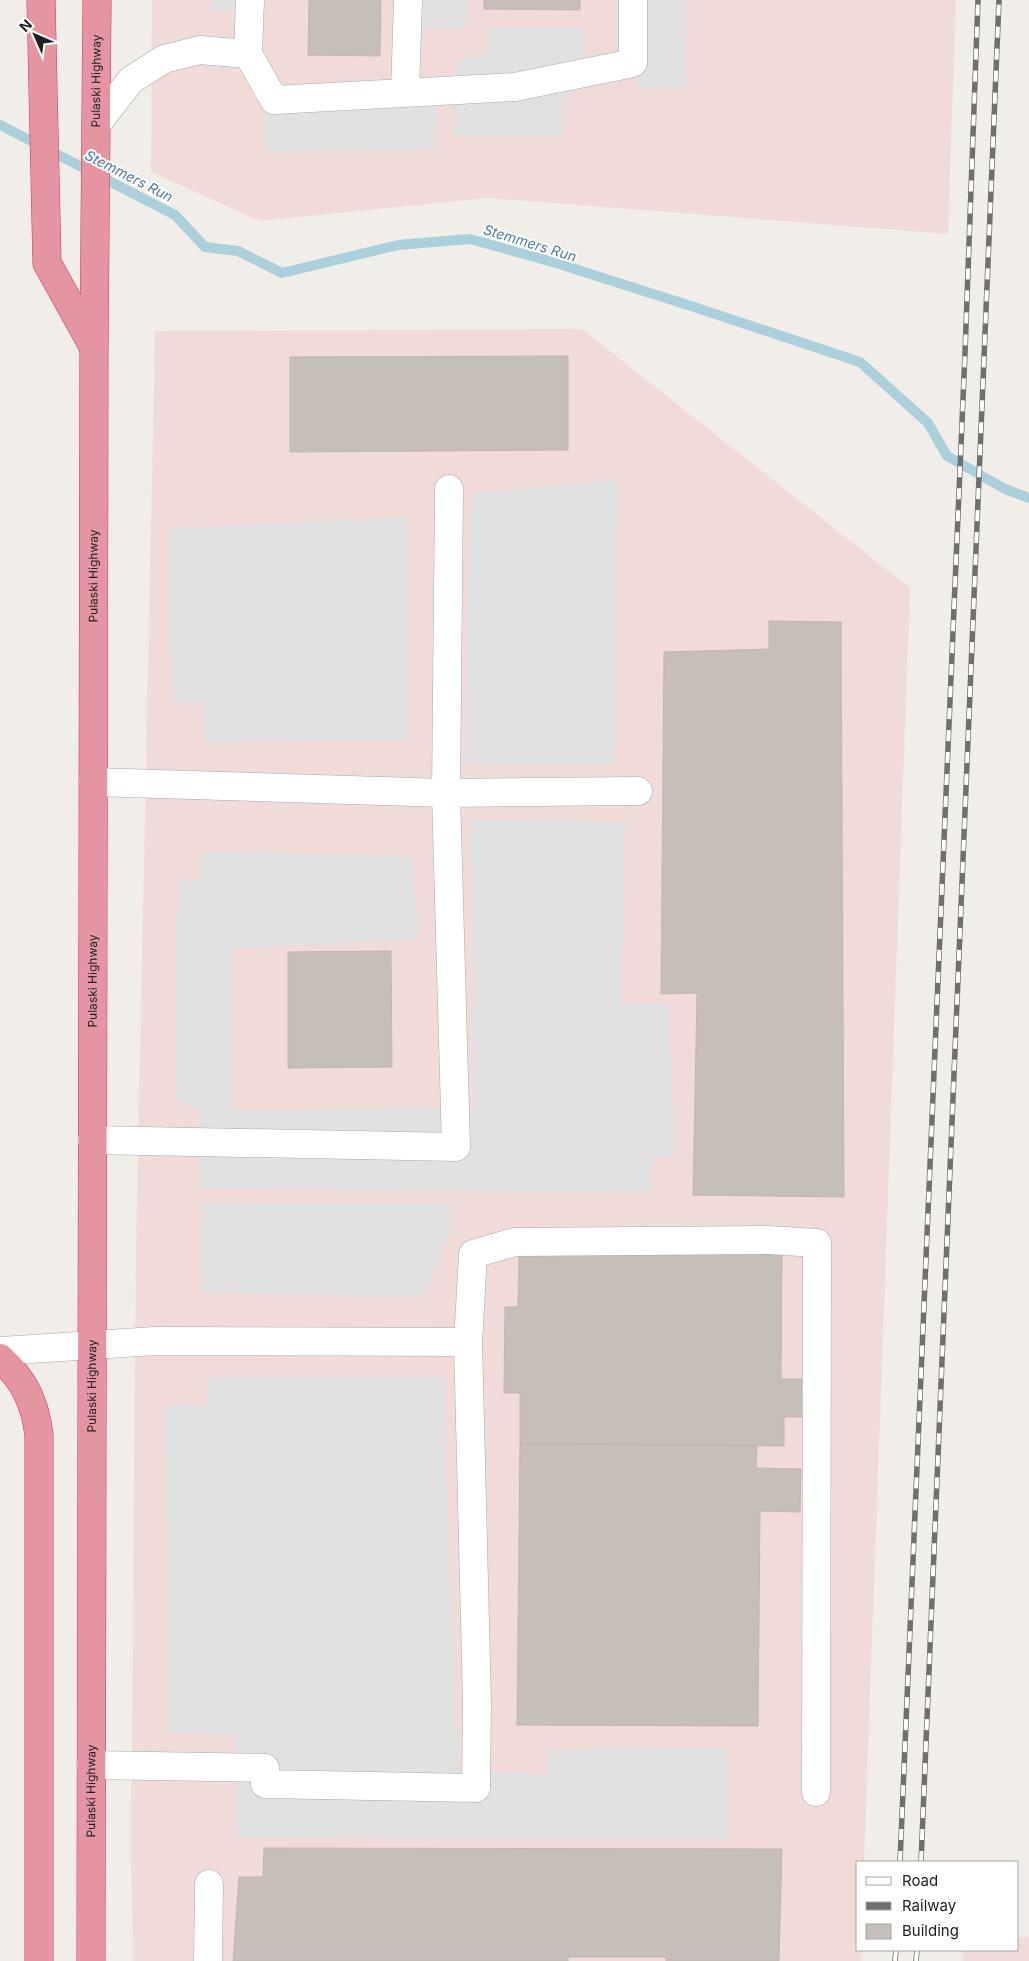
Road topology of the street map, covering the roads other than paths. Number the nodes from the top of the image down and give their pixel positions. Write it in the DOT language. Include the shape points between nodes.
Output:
graph roads {
  1 [pos="40,0"];
  2 [pos="97,0"];
  3 [pos="250,0"];
  4 [pos="408,0"];
  5 [pos="633,0"];
  6 [pos="248,54"];
  7 [pos="405,93"];
  8 [pos="96,137"];
  9 [pos="94,348"];
  10 [pos="450,488"];
  11 [pos="93,782"];
  12 [pos="638,792"];
  13 [pos="446,793"];
  14 [pos="92,1140"];
  15 [pos="468,1342"];
  16 [pos="92,1345"];
  17 [pos="0,1351"];
  18 [pos="0,1358"];
  19 [pos="91,1765"];
  20 [pos="816,1792"];
  21 [pos="209,1884"];
  22 [pos="39,1961"];
  23 [pos="91,1961"];
  24 [pos="208,1961"];
  1 -- 9 [label="highway" via="47,263"];
  2 -- 8 [label="highway, Pulaski Highway"];
  3 -- 6 [label="lane"];
  4 -- 7 [label="lane"];
  5 -- 7 [label="lane" via="634,63 515,87"];
  6 -- 7 [label="lane" via="274,100"];
  6 -- 8 [label="lane" via="200,50 164,59 131,80"];
  8 -- 9 [label="highway, Pulaski Highway"];
  9 -- 11 [label="highway, Pulaski Highway"];
  10 -- 13 [label="lane"];
  11 -- 13 [label="lane"];
  11 -- 14 [label="highway, Pulaski Highway"];
  12 -- 13 [label="lane"];
  13 -- 14 [label="lane" via="456,1147"];
  14 -- 16 [label="highway, Pulaski Highway"];
  15 -- 16 [label="lane" via="155,1341"];
  15 -- 19 [label="lane" via="477,1703 476,1788 265,1784 265,1768"];
  15 -- 20 [label="lane" via="473,1254 516,1242 817,1242"];
  16 -- 17 [label="lane"];
  16 -- 19 [label="highway, Pulaski Highway"];
  18 -- 22 [label="highway" via="25,1387 37,1415 39,1434"];
  19 -- 23 [label="highway, Pulaski Highway"];
  21 -- 24 [label="lane"];
}
